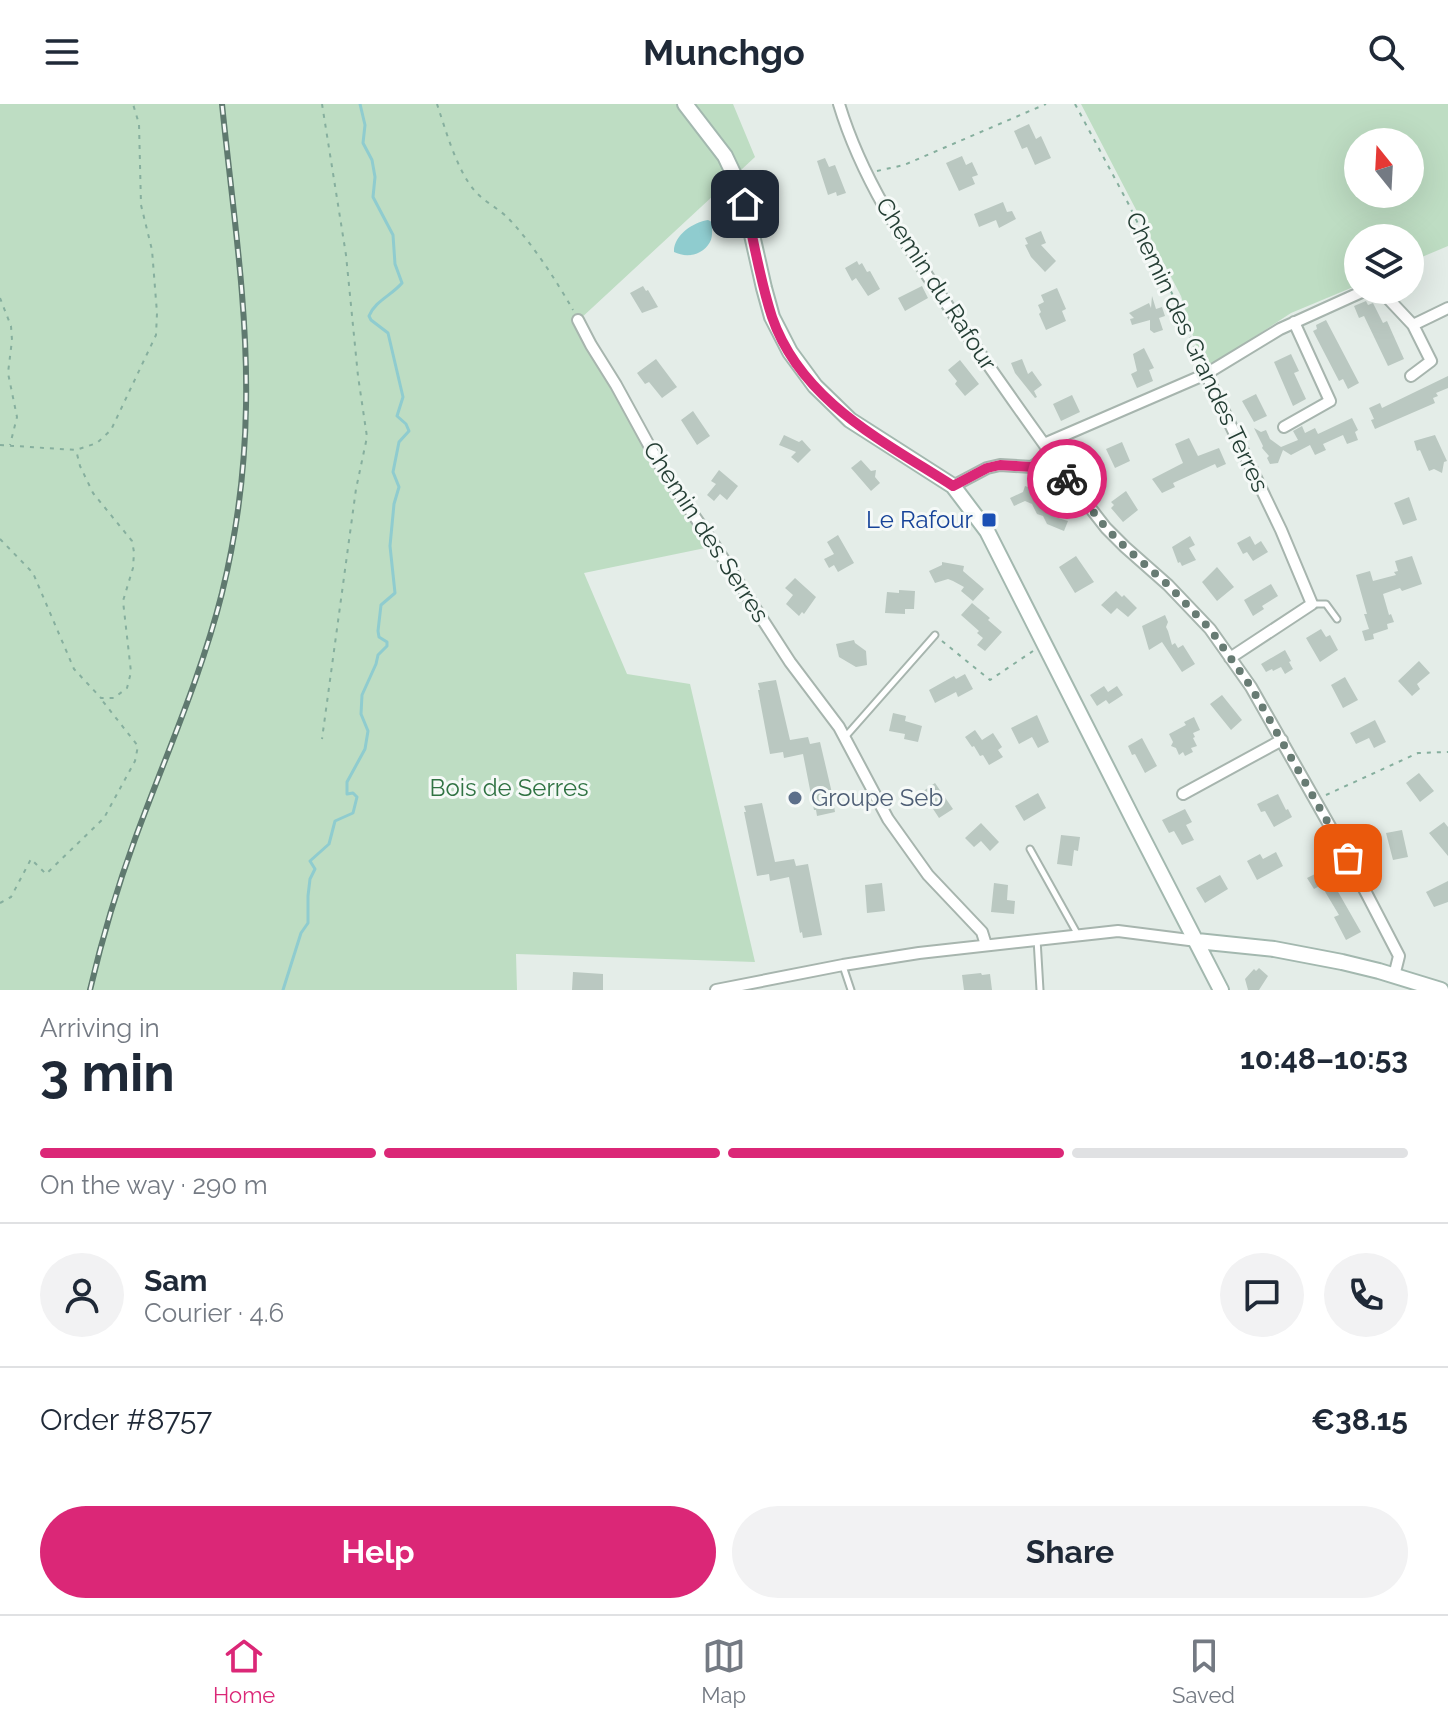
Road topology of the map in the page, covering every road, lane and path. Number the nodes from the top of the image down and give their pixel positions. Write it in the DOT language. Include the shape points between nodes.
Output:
graph roads {
  1 [pos="133,104"];
  2 [pos="322,104"];
  3 [pos="437,104"];
  4 [pos="685,104"];
  5 [pos="839,104"];
  6 [pos="1046,104"];
  7 [pos="1075,104"];
  8 [pos="865,173"];
  9 [pos="0,298"];
  10 [pos="1344,300"];
  11 [pos="1393,304"];
  12 [pos="1448,308"];
  13 [pos="578,320"];
  14 [pos="1294,322"];
  15 [pos="1413,325"];
  16 [pos="1206,374"];
  17 [pos="1411,376"];
  18 [pos="1284,427"];
  19 [pos="0,445"];
  20 [pos="10,446"];
  21 [pos="1047,449"];
  22 [pos="76,450"];
  23 [pos="953,486"];
  24 [pos="0,539"];
  25 [pos="1312,604"];
  26 [pos="1337,619"];
  27 [pos="935,635"];
  28 [pos="1044,644"];
  29 [pos="1230,658"];
  30 [pos="101,698"];
  31 [pos="845,737"];
  32 [pos="322,739"];
  33 [pos="1282,740"];
  34 [pos="1448,752"];
  35 [pos="1183,794"];
  36 [pos="1316,799"];
  37 [pos="1030,849"];
  38 [pos="0,903"];
  39 [pos="1078,935"];
  40 [pos="1037,939"];
  41 [pos="1197,941"];
  42 [pos="986,945"];
  43 [pos="843,965"];
  44 [pos="1394,976"];
  45 [pos="716,990"];
  46 [pos="851,990"];
  47 [pos="1040,990"];
  48 [pos="1221,990"];
  49 [pos="1441,990"];
  1 -- 22 [label="path" via="139,124 141,205 152,250 156,335 111,430 97,443"];
  2 -- 32 [label="path" via="367,437"];
  3 -- 13 [label="path" via="475,192 529,243"];
  4 -- 23 [label="main road" via="734,175 772,317 802,372 850,420"];
  5 -- 8 [label="street, Chemin du Rafour"];
  6 -- 8 [label="path" via="904,165"];
  7 -- 16 [label="path, Chemin des Grandes Terres" via="1181,312"];
  8 -- 21 [label="street, Chemin du Rafour" via="914,257"];
  9 -- 20 [label="path" via="12,340 8,373 17,417"];
  10 -- 14 [label="street"];
  11 -- 15 [label="street"];
  12 -- 15 [label="street"];
  13 -- 31 [label="street, Chemin des Serres" via="663,471"];
  14 -- 16 [label="street"];
  14 -- 18 [label="street" via="1330,401"];
  15 -- 17 [label="street" via="1431,361"];
  16 -- 21 [label="street"];
  16 -- 25 [label="street, Chemin des Grandes Terres"];
  19 -- 20 [label="path"];
  20 -- 22 [label="path"];
  21 -- 23 [label="street" via="1032,467 987,468"];
  21 -- 29 [label="street, Chemin du Rafour" via="1106,528 1210,629"];
  22 -- 30 [label="path" via="93,493 132,541 134,552 123,601 131,672 127,688 114,698"];
  23 -- 28 [label="main road" via="987,531"];
  24 -- 30 [label="path" via="33,573 74,669"];
  25 -- 26 [label="lane" via="1326,604"];
  25 -- 29 [label="street"];
  27 -- 28 [label="path" via="990,680"];
  27 -- 31 [label="lane"];
  28 -- 41 [label="main road" via="1135,823 1183,898"];
  29 -- 33 [label="street, Chemin du Rafour"];
  30 -- 38 [label="path" via="138,746 135,761 104,818 46,874 31,859 11,897"];
  31 -- 42 [label="street, Chemin des Serres" via="888,819 928,875 979,928"];
  33 -- 35 [label="street"];
  33 -- 36 [label="street, Chemin du Rafour"];
  34 -- 36 [label="path" via="1418,753"];
  36 -- 44 [label="street, Chemin du Rafour" via="1399,956"];
  37 -- 39 [label="lane"];
  39 -- 40 [label="street"];
  39 -- 41 [label="street" via="1118,931"];
  40 -- 42 [label="street"];
  40 -- 47 [label="lane"];
  41 -- 44 [label="main road" via="1288,952"];
  41 -- 48 [label="main road"];
  42 -- 43 [label="street"];
  43 -- 45 [label="street"];
  43 -- 46 [label="lane"];
  44 -- 49 [label="main road"];
}
